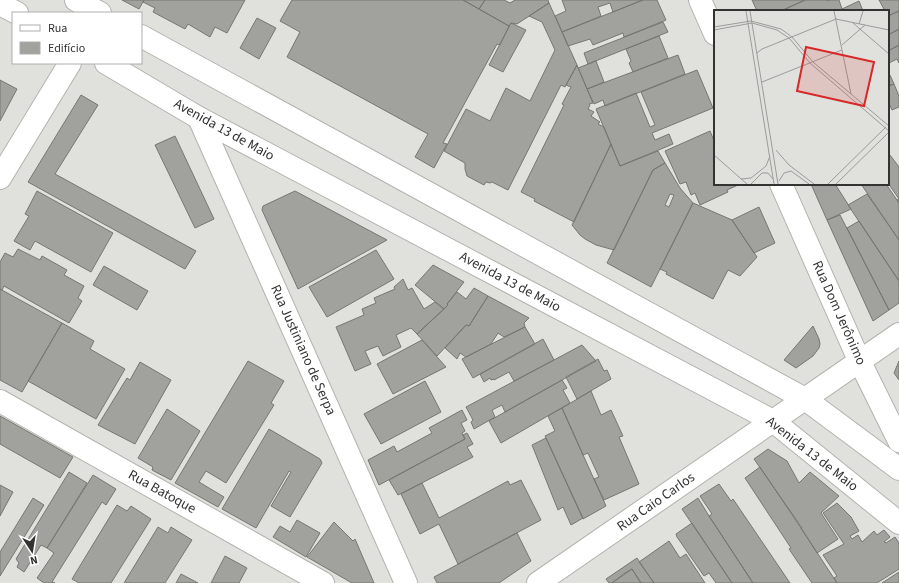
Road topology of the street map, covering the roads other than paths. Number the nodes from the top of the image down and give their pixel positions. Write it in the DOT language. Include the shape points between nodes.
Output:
graph roads {
  1 [pos="76,0"];
  2 [pos="700,0"];
  3 [pos="0,4"];
  4 [pos="15,12"];
  5 [pos="96,12"];
  6 [pos="714,32"];
  7 [pos="142,37"];
  8 [pos="69,64"];
  9 [pos="108,64"];
  10 [pos="199,118"];
  11 [pos="0,178"];
  12 [pos="781,185"];
  13 [pos="899,334"];
  14 [pos="859,360"];
  15 [pos="805,399"];
  16 [pos="0,401"];
  17 [pos="773,421"];
  18 [pos="899,441"];
  19 [pos="899,469"];
  20 [pos="899,523"];
  21 [pos="323,583"];
  22 [pos="406,583"];
  23 [pos="538,583"];
  1 -- 5 [label="main road"];
  2 -- 6 [label="main road"];
  3 -- 4 [label="main road"];
  7 -- 15 [label="main road"];
  8 -- 11 [label="main road"];
  9 -- 10 [label="main road, Avenida 13 de Maio"];
  10 -- 17 [label="main road, Avenida 13 de Maio"];
  10 -- 22 [label="main road, Rua Justiniano de Serpa"];
  12 -- 14 [label="main road, Rua Dom Jerônimo"];
  13 -- 14 [label="main road"];
  14 -- 15 [label="main road"];
  14 -- 18 [label="main road, Rua Dom Jerônimo"];
  15 -- 17 [label="main road, Rua Caio Carlos"];
  15 -- 19 [label="main road"];
  16 -- 21 [label="main road, Rua Batoque"];
  17 -- 20 [label="main road, Avenida 13 de Maio"];
  17 -- 23 [label="main road, Rua Caio Carlos"];
}
